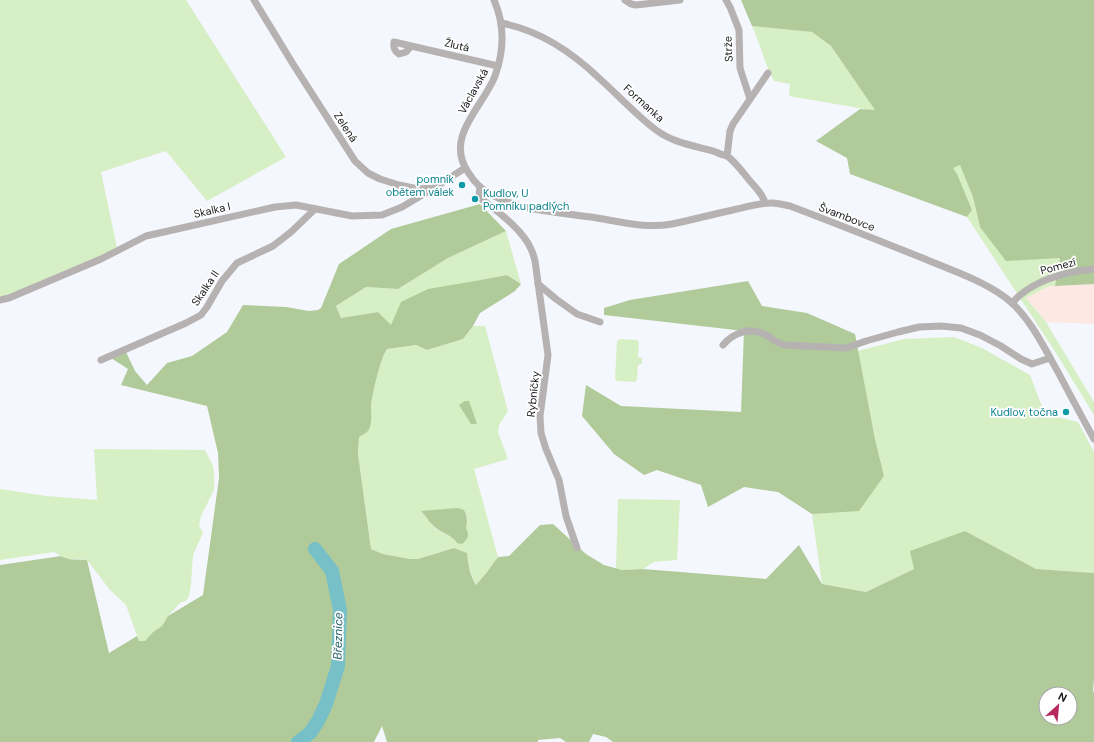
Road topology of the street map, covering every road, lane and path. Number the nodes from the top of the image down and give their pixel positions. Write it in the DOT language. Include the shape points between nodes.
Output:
graph roads {
  1 [pos="254,0"];
  2 [pos="494,0"];
  3 [pos="625,0"];
  4 [pos="680,0"];
  5 [pos="726,0"];
  6 [pos="501,23"];
  7 [pos="411,46"];
  8 [pos="498,66"];
  9 [pos="768,73"];
  10 [pos="750,99"];
  11 [pos="727,156"];
  12 [pos="465,168"];
  13 [pos="480,187"];
  14 [pos="434,188"];
  15 [pos="765,203"];
  16 [pos="315,209"];
  17 [pos="1094,269"];
  18 [pos="538,284"];
  19 [pos="0,300"];
  20 [pos="1012,303"];
  21 [pos="600,322"];
  22 [pos="723,345"];
  23 [pos="1050,358"];
  24 [pos="101,360"];
  25 [pos="1094,439"];
  26 [pos="577,548"];
  1 -- 14 [label="street, Zelená" via="355,161 368,173 380,179 418,189"];
  2 -- 6 [label="street, Václavská"];
  3 -- 4 [label="street" via="636,5"];
  5 -- 10 [label="street, Strže" via="738,30 740,68"];
  6 -- 8 [label="street, Václavská" via="503,34"];
  6 -- 11 [label="street, Formanka" via="525,29 568,52 662,134 684,144"];
  7 -- 8 [label="street, Žlutá"];
  8 -- 12 [label="street, Václavská" via="490,87 462,136 461,154"];
  9 -- 10 [label="street"];
  10 -- 11 [label="street" via="730,130"];
  11 -- 15 [label="street, Formanka" via="756,188"];
  12 -- 13 [label="street"];
  12 -- 14 [label="street"];
  13 -- 15 [label="street, Švambovce" via="508,202 533,208 652,226"];
  13 -- 18 [label="street, Rybníčky" via="480,196 483,200 515,228 531,248"];
  14 -- 16 [label="street, Skalka I" via="402,207 382,215 352,216"];
  15 -- 20 [label="street, Švambovce" via="790,206 974,279"];
  16 -- 19 [label="street, Skalka I" via="296,205 276,207 146,236 101,259"];
  16 -- 24 [label="street, Skalka II" via="273,246 237,263 222,281 201,315"];
  17 -- 20 [label="street, Pomezí" via="1038,283 1020,294"];
  18 -- 21 [label="street" via="578,314"];
  18 -- 26 [label="street, Rybníčky" via="548,355 540,416 541,433 560,480 566,516"];
  20 -- 23 [label="street, Švambovce" via="1034,330"];
  22 -- 23 [label="street" via="739,333 754,331 785,345 846,348 919,327 941,326 961,328 980,334 1032,364"];
  23 -- 25 [label="street, Švambovce"];
}
